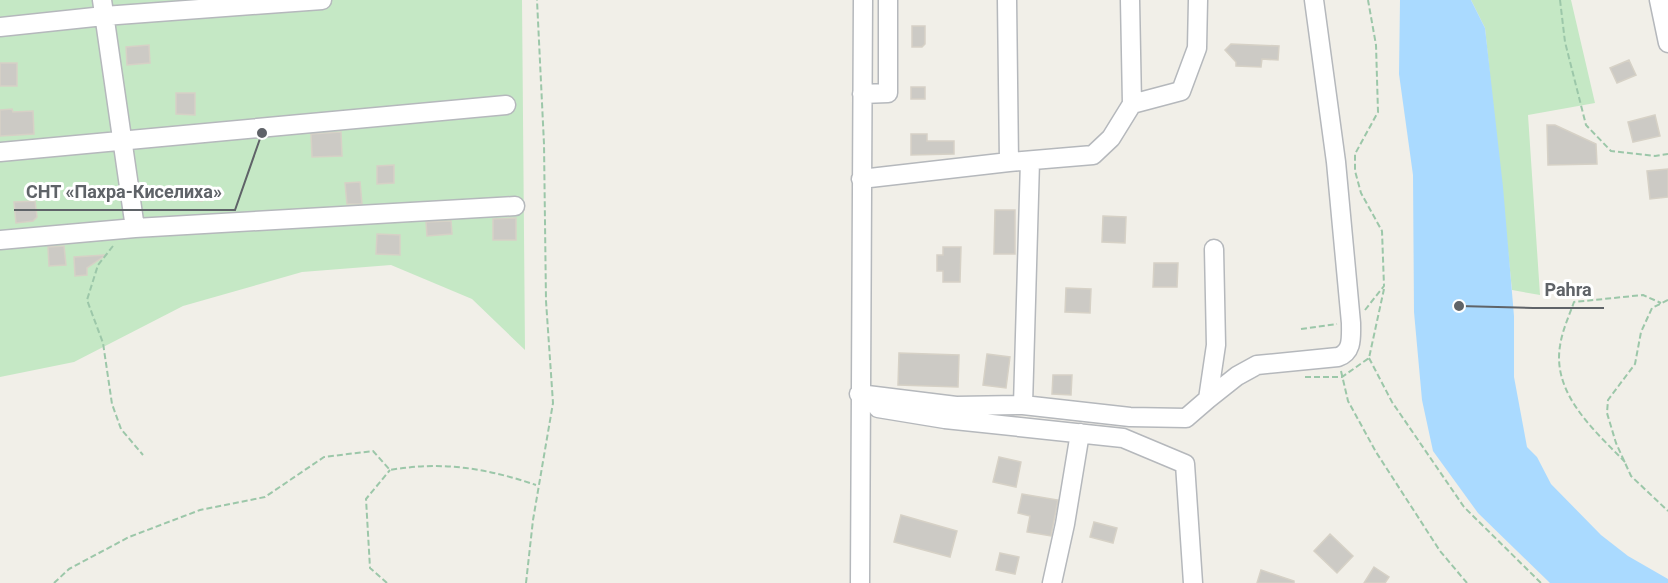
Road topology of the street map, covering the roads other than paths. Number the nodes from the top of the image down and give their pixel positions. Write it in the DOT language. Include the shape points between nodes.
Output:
graph roads {
  1 [pos="322,0"];
  2 [pos="863,0"];
  3 [pos="888,0"];
  4 [pos="1007,0"];
  5 [pos="1130,0"];
  6 [pos="1198,0"];
  7 [pos="1314,0"];
  8 [pos="1659,0"];
  9 [pos="103,8"];
  10 [pos="0,27"];
  11 [pos="1668,43"];
  12 [pos="862,94"];
  13 [pos="1132,104"];
  14 [pos="506,105"];
  15 [pos="123,142"];
  16 [pos="0,152"];
  17 [pos="1030,161"];
  18 [pos="1009,162"];
  19 [pos="861,179"];
  20 [pos="515,206"];
  21 [pos="130,228"];
  22 [pos="0,240"];
  23 [pos="1214,249"];
  24 [pos="859,399"];
  25 [pos="1208,399"];
  26 [pos="1023,405"];
  27 [pos="1080,433"];
  28 [pos="860,583"];
  29 [pos="1052,583"];
  30 [pos="1193,583"];
  1 -- 9 [label="street"];
  2 -- 12 [label="street"];
  3 -- 12 [label="street" via="888,93"];
  4 -- 18 [label="street"];
  5 -- 13 [label="street"];
  6 -- 13 [label="street" via="1197,48 1181,92"];
  7 -- 25 [label="street" via="1336,162 1350,346 1345,354 1257,365"];
  8 -- 11 [label="street"];
  9 -- 10 [label="street"];
  9 -- 15 [label="street"];
  12 -- 19 [label="street"];
  13 -- 17 [label="street" via="1111,138 1093,155"];
  14 -- 15 [label="street"];
  15 -- 16 [label="street"];
  15 -- 21 [label="street"];
  17 -- 18 [label="street"];
  17 -- 26 [label="street"];
  18 -- 19 [label="street"];
  19 -- 24 [label="street"];
  20 -- 21 [label="street"];
  21 -- 22 [label="street"];
  23 -- 25 [label="street" via="1216,345"];
  24 -- 26 [label="street" via="956,406"];
  24 -- 27 [label="street" via="945,419"];
  24 -- 28 [label="street"];
  25 -- 26 [label="street" via="1186,418 1130,417"];
  27 -- 29 [label="street"];
  27 -- 30 [label="street" via="1122,438 1185,464"];
}
